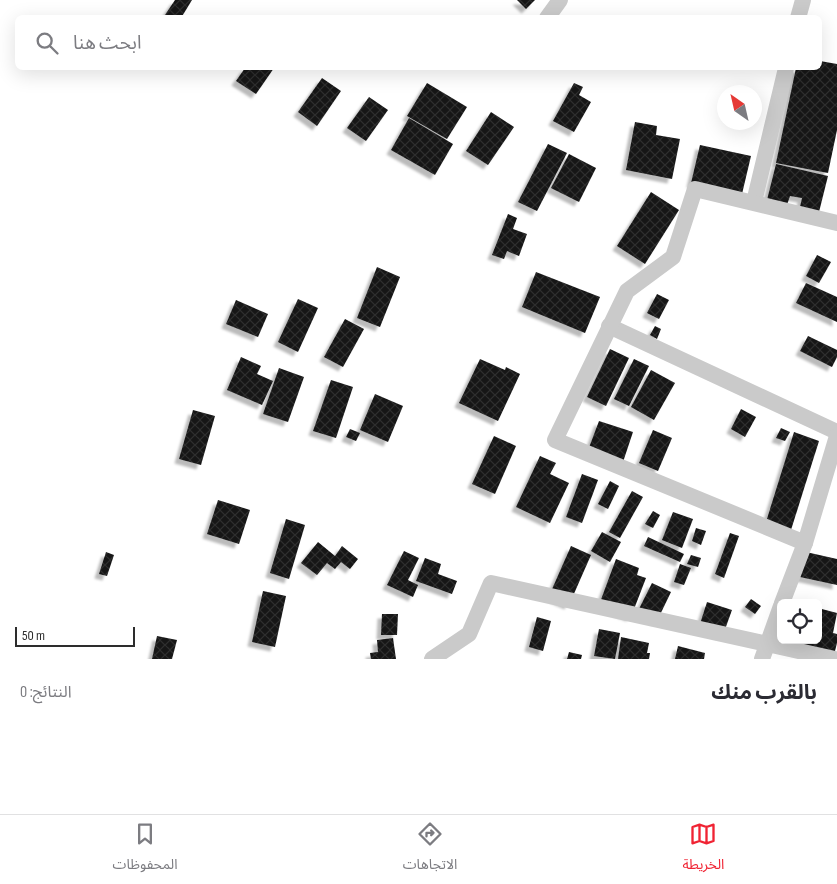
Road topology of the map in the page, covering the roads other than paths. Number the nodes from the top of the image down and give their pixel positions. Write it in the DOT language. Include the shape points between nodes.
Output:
graph roads {
  1 [pos="560,0"];
  2 [pos="803,0"];
  3 [pos="549,15"];
  4 [pos="799,15"];
  5 [pos="786,70"];
  6 [pos="754,202"];
  7 [pos="837,223"];
  8 [pos="609,326"];
  9 [pos="837,432"];
  10 [pos="837,436"];
  11 [pos="805,543"];
  12 [pos="784,599"];
  13 [pos="777,617"];
  14 [pos="764,651"];
  15 [pos="432,659"];
  16 [pos="835,659"];
  1 -- 3 [label="street"];
  2 -- 4 [label="street"];
  5 -- 6 [label="street"];
  6 -- 7 [label="street"];
  6 -- 8 [label="street" via="694,190 673,257 627,291"];
  8 -- 9 [label="street"];
  8 -- 11 [label="street" via="555,440"];
  10 -- 11 [label="street"];
  11 -- 12 [label="street"];
  13 -- 14 [label="street"];
  14 -- 15 [label="street" via="491,583 469,634"];
  14 -- 16 [label="street"];
}
